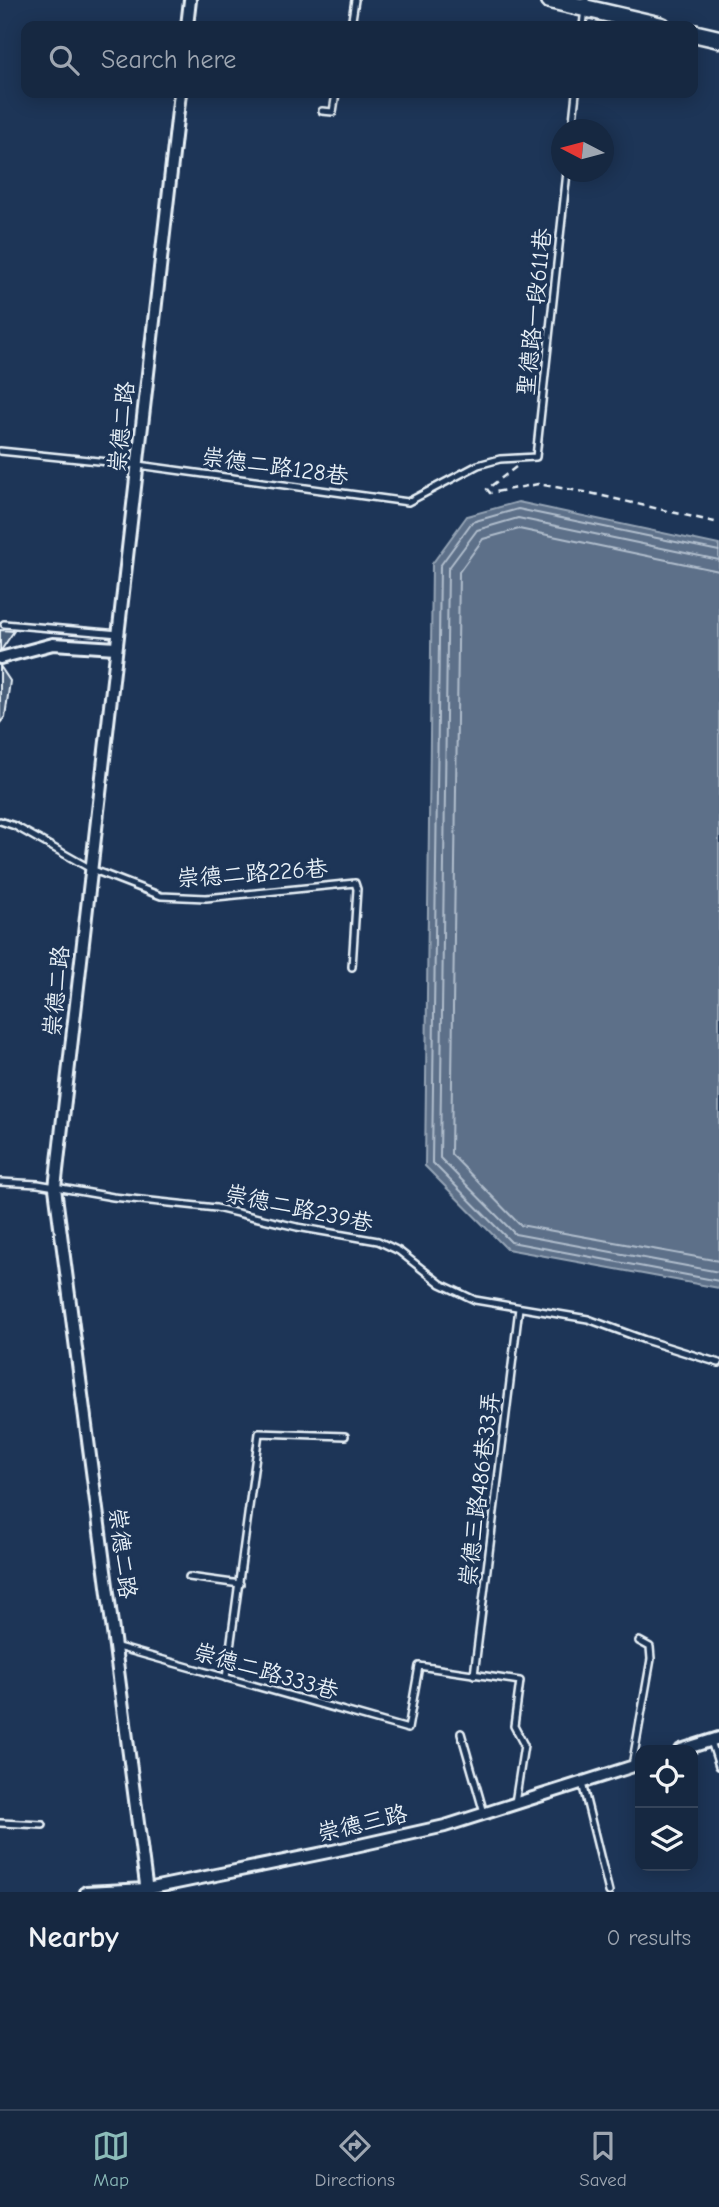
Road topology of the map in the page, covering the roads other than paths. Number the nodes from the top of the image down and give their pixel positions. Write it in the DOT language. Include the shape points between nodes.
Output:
graph roads {
  1 [pos="190,0"];
  2 [pos="355,0"];
  3 [pos="550,0"];
  4 [pos="585,4"];
  5 [pos="188,21"];
  6 [pos="352,21"];
  7 [pos="644,21"];
  8 [pos="698,34"];
  9 [pos="719,40"];
  10 [pos="179,98"];
  11 [pos="335,98"];
  12 [pos="575,98"];
  13 [pos="322,111"];
  14 [pos="573,119"];
  15 [pos="567,182"];
  16 [pos="0,451"];
  17 [pos="533,457"];
  18 [pos="138,465"];
  19 [pos="4,624"];
  20 [pos="119,634"];
  21 [pos="116,648"];
  22 [pos="0,658"];
  23 [pos="0,821"];
  24 [pos="91,869"];
  25 [pos="352,967"];
  26 [pos="0,1182"];
  27 [pos="55,1188"];
  28 [pos="519,1308"];
  29 [pos="719,1363"];
  30 [pos="345,1436"];
  31 [pos="189,1577"];
  32 [pos="240,1584"];
  33 [pos="639,1641"];
  34 [pos="114,1646"];
  35 [pos="474,1675"];
  36 [pos="226,1678"];
  37 [pos="461,1733"];
  38 [pos="715,1740"];
  39 [pos="639,1745"];
  40 [pos="698,1745"];
  41 [pos="635,1765"];
  42 [pos="719,1766"];
  43 [pos="582,1783"];
  44 [pos="516,1803"];
  45 [pos="484,1813"];
  46 [pos="0,1823"];
  47 [pos="43,1825"];
  48 [pos="147,1890"];
  49 [pos="86,1892"];
  50 [pos="610,1892"];
  1 -- 5 [label="street"];
  2 -- 6 [label="lane"];
  3 -- 4 [label="street"];
  4 -- 7 [label="street"];
  8 -- 9 [label="street"];
  10 -- 18 [label="street, 崇德二路"];
  11 -- 13 [label="lane" via="333,112"];
  12 -- 14 [label="lane"];
  15 -- 17 [label="lane, 聖德路一段611巷"];
  16 -- 18 [label="lane, 崇德二路128巷"];
  17 -- 18 [label="lane, 崇德二路128巷" via="478,466 408,502"];
  18 -- 20 [label="street, 崇德二路"];
  19 -- 20 [label="lane"];
  20 -- 21 [label="street, 崇德二路"];
  21 -- 22 [label="street" via="53,644"];
  21 -- 24 [label="street, 崇德二路"];
  23 -- 24 [label="lane, 崇德二路226巷"];
  24 -- 25 [label="lane, 崇德二路226巷" via="173,897 206,898 355,883"];
  24 -- 27 [label="street, 崇德二路"];
  26 -- 27 [label="lane, 崇德二路239巷"];
  27 -- 28 [label="lane, 崇德二路239巷" via="216,1208 378,1241 399,1251 441,1284 475,1300"];
  27 -- 34 [label="street, 崇德二路"];
  28 -- 29 [label="lane, 崇德二路239巷" via="588,1319"];
  28 -- 35 [label="lane, 崇德三路486巷33弄"];
  30 -- 32 [label="lane" via="259,1433"];
  31 -- 32 [label="lane"];
  32 -- 36 [label="lane"];
  33 -- 39 [label="lane" via="650,1647 651,1659"];
  34 -- 36 [label="lane, 崇德二路333巷"];
  34 -- 48 [label="street, 崇德二路"];
  35 -- 36 [label="lane, 崇德二路333巷" via="419,1666 408,1729"];
  35 -- 44 [label="lane" via="520,1681 514,1726 524,1745"];
  37 -- 45 [label="lane"];
  38 -- 40 [label="street"];
  38 -- 42 [label="lane"];
  41 -- 43 [label="street, 崇德三路"];
  43 -- 44 [label="street, 崇德三路"];
  43 -- 50 [label="lane"];
  44 -- 45 [label="street, 崇德三路"];
  45 -- 48 [label="street, 崇德三路" via="445,1826"];
  46 -- 47 [label="lane"];
  48 -- 49 [label="street, 崇德三路"];
}
